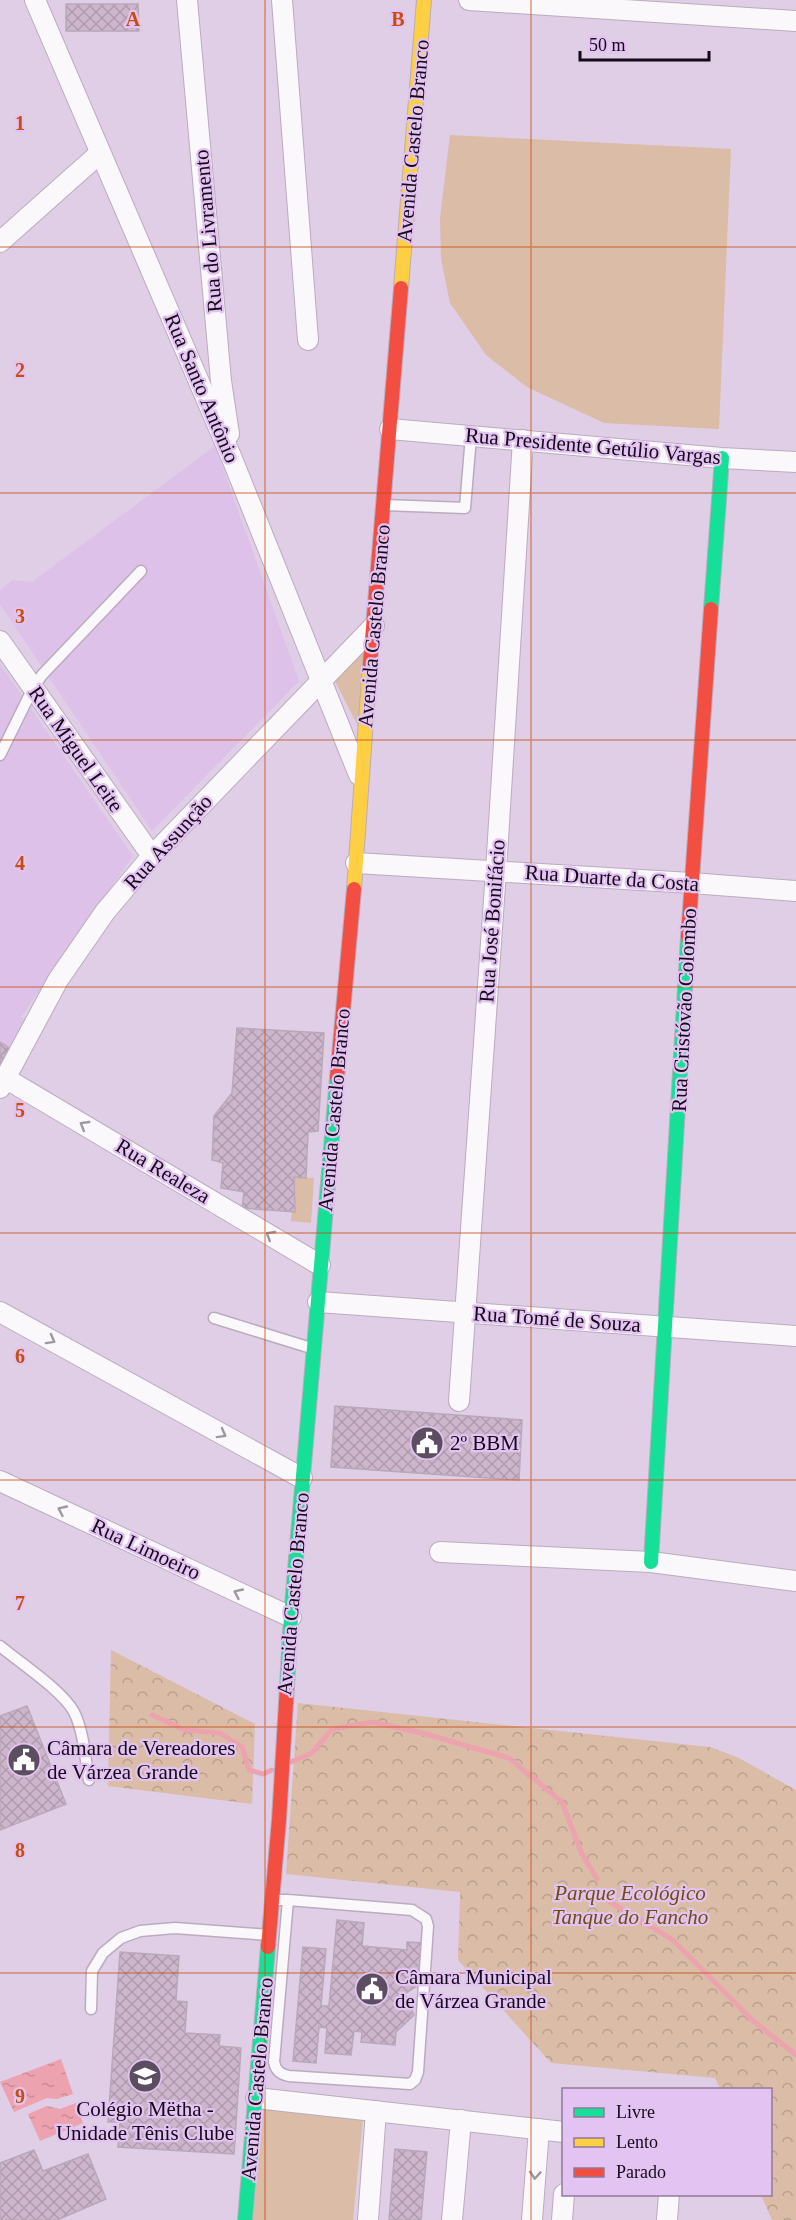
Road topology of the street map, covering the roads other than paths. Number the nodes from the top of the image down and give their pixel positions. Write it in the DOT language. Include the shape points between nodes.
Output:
graph roads {
  1 [pos="35,0"];
  2 [pos="187,0"];
  3 [pos="282,0"];
  4 [pos="424,0"];
  5 [pos="470,0"];
  6 [pos="796,21"];
  7 [pos="100,153"];
  8 [pos="0,242"];
  9 [pos="308,340"];
  10 [pos="390,429"];
  11 [pos="471,436"];
  12 [pos="523,440"];
  13 [pos="722,458"];
  14 [pos="233,461"];
  15 [pos="796,462"];
  16 [pos="384,505"];
  17 [pos="141,571"];
  18 [pos="374,626"];
  19 [pos="0,641"];
  20 [pos="319,680"];
  21 [pos="33,688"];
  22 [pos="0,755"];
  23 [pos="361,780"];
  24 [pos="152,856"];
  25 [pos="356,863"];
  26 [pos="496,871"];
  27 [pos="691,883"];
  28 [pos="796,891"];
  29 [pos="3,1083"];
  30 [pos="320,1265"];
  31 [pos="318,1302"];
  32 [pos="0,1312"];
  33 [pos="465,1312"];
  34 [pos="214,1318"];
  35 [pos="665,1326"];
  36 [pos="796,1336"];
  37 [pos="314,1349"];
  38 [pos="459,1401"];
  39 [pos="303,1478"];
  40 [pos="0,1481"];
  41 [pos="440,1552"];
  42 [pos="651,1562"];
  43 [pos="796,1581"];
  44 [pos="291,1617"];
  45 [pos="0,1646"];
  46 [pos="89,1780"];
  47 [pos="272,1900"];
  48 [pos="288,1900"];
  49 [pos="269,1935"];
  50 [pos="91,2009"];
  51 [pos="256,2098"];
  52 [pos="376,2111"];
  53 [pos="461,2120"];
  54 [pos="539,2129"];
  55 [pos="562,2132"];
  56 [pos="564,2196"];
  57 [pos="669,2196"];
  58 [pos="245,2220"];
  59 [pos="368,2220"];
  60 [pos="452,2220"];
  61 [pos="532,2220"];
  62 [pos="562,2220"];
  63 [pos="668,2220"];
  1 -- 7 [label="street, Rua Santo Antônio"];
  2 -- 14 [label="street, Rua do Livramento" via="221,381"];
  3 -- 9 [label="street"];
  4 -- 10 [label="street, Avenida Castelo Branco"];
  5 -- 6 [label="street"];
  7 -- 8 [label="street"];
  7 -- 14 [label="street, Rua Santo Antônio"];
  10 -- 11 [label="street, Rua Presidente Getúlio Vargas"];
  10 -- 16 [label="street, Avenida Castelo Branco"];
  11 -- 12 [label="street, Rua Presidente Getúlio Vargas"];
  11 -- 16 [label="lane" via="465,508"];
  12 -- 13 [label="street, Rua Presidente Getúlio Vargas"];
  12 -- 26 [label="street, Rua José Bonifácio"];
  13 -- 15 [label="street, Rua Presidente Getúlio Vargas"];
  13 -- 27 [label="street, Rua Cristóvão Colombo"];
  14 -- 20 [label="street, Rua Santo Antônio"];
  16 -- 18 [label="street, Avenida Castelo Branco"];
  17 -- 21 [label="lane"];
  18 -- 20 [label="street, Rua Assunção"];
  18 -- 23 [label="street, Avenida Castelo Branco"];
  19 -- 21 [label="street, Rua Miguel Leite"];
  20 -- 23 [label="street, Rua Santo Antônio"];
  20 -- 24 [label="street, Rua Assunção"];
  21 -- 22 [label="lane"];
  21 -- 24 [label="street, Rua Miguel Leite"];
  23 -- 25 [label="street, Avenida Castelo Branco"];
  24 -- 29 [label="street, Rua Assunção" via="105,912 58,980"];
  25 -- 26 [label="street, Rua Duarte da Costa"];
  25 -- 30 [label="street, Avenida Castelo Branco"];
  26 -- 27 [label="street, Rua Duarte da Costa"];
  26 -- 33 [label="street, Rua José Bonifácio"];
  27 -- 28 [label="street, Rua Duarte da Costa"];
  27 -- 35 [label="street, Rua Cristóvão Colombo"];
  30 -- 29 [label="street, Rua Realeza, one-way"];
  30 -- 31 [label="street, Avenida Castelo Branco"];
  31 -- 33 [label="street, Rua Tomé de Souza"];
  31 -- 37 [label="street, Avenida Castelo Branco"];
  32 -- 39 [label="street, one-way"];
  33 -- 35 [label="street, Rua Tomé de Souza"];
  33 -- 38 [label="street, Rua José Bonifácio"];
  34 -- 37 [label="lane"];
  35 -- 36 [label="street, Rua Tomé de Souza"];
  35 -- 42 [label="street, Rua Cristóvão Colombo"];
  37 -- 39 [label="street, Avenida Castelo Branco"];
  39 -- 44 [label="street, Avenida Castelo Branco"];
  44 -- 40 [label="street, Rua Limoeiro, one-way"];
  41 -- 42 [label="street"];
  42 -- 43 [label="street"];
  44 -- 47 [label="street, Avenida Castelo Branco"];
  45 -- 46 [label="lane" via="73,1710"];
  47 -- 48 [label="lane"];
  47 -- 49 [label="street, Avenida Castelo Branco"];
  48 -- 48 [label="lane" via="276,2069 289,2076 410,2084 418,2072 426,1919 412,1910"];
  49 -- 50 [label="lane" via="175,1928 140,1931 121,1938 103,1953 92,1971"];
  49 -- 51 [label="street, Avenida Castelo Branco"];
  51 -- 52 [label="street"];
  51 -- 58 [label="street, Avenida Castelo Branco"];
  52 -- 53 [label="street"];
  52 -- 59 [label="street"];
  53 -- 54 [label="street"];
  53 -- 60 [label="street"];
  54 -- 55 [label="street"];
  54 -- 61 [label="street, one-way"];
  56 -- 62 [label="street"];
  57 -- 63 [label="street"];
}
